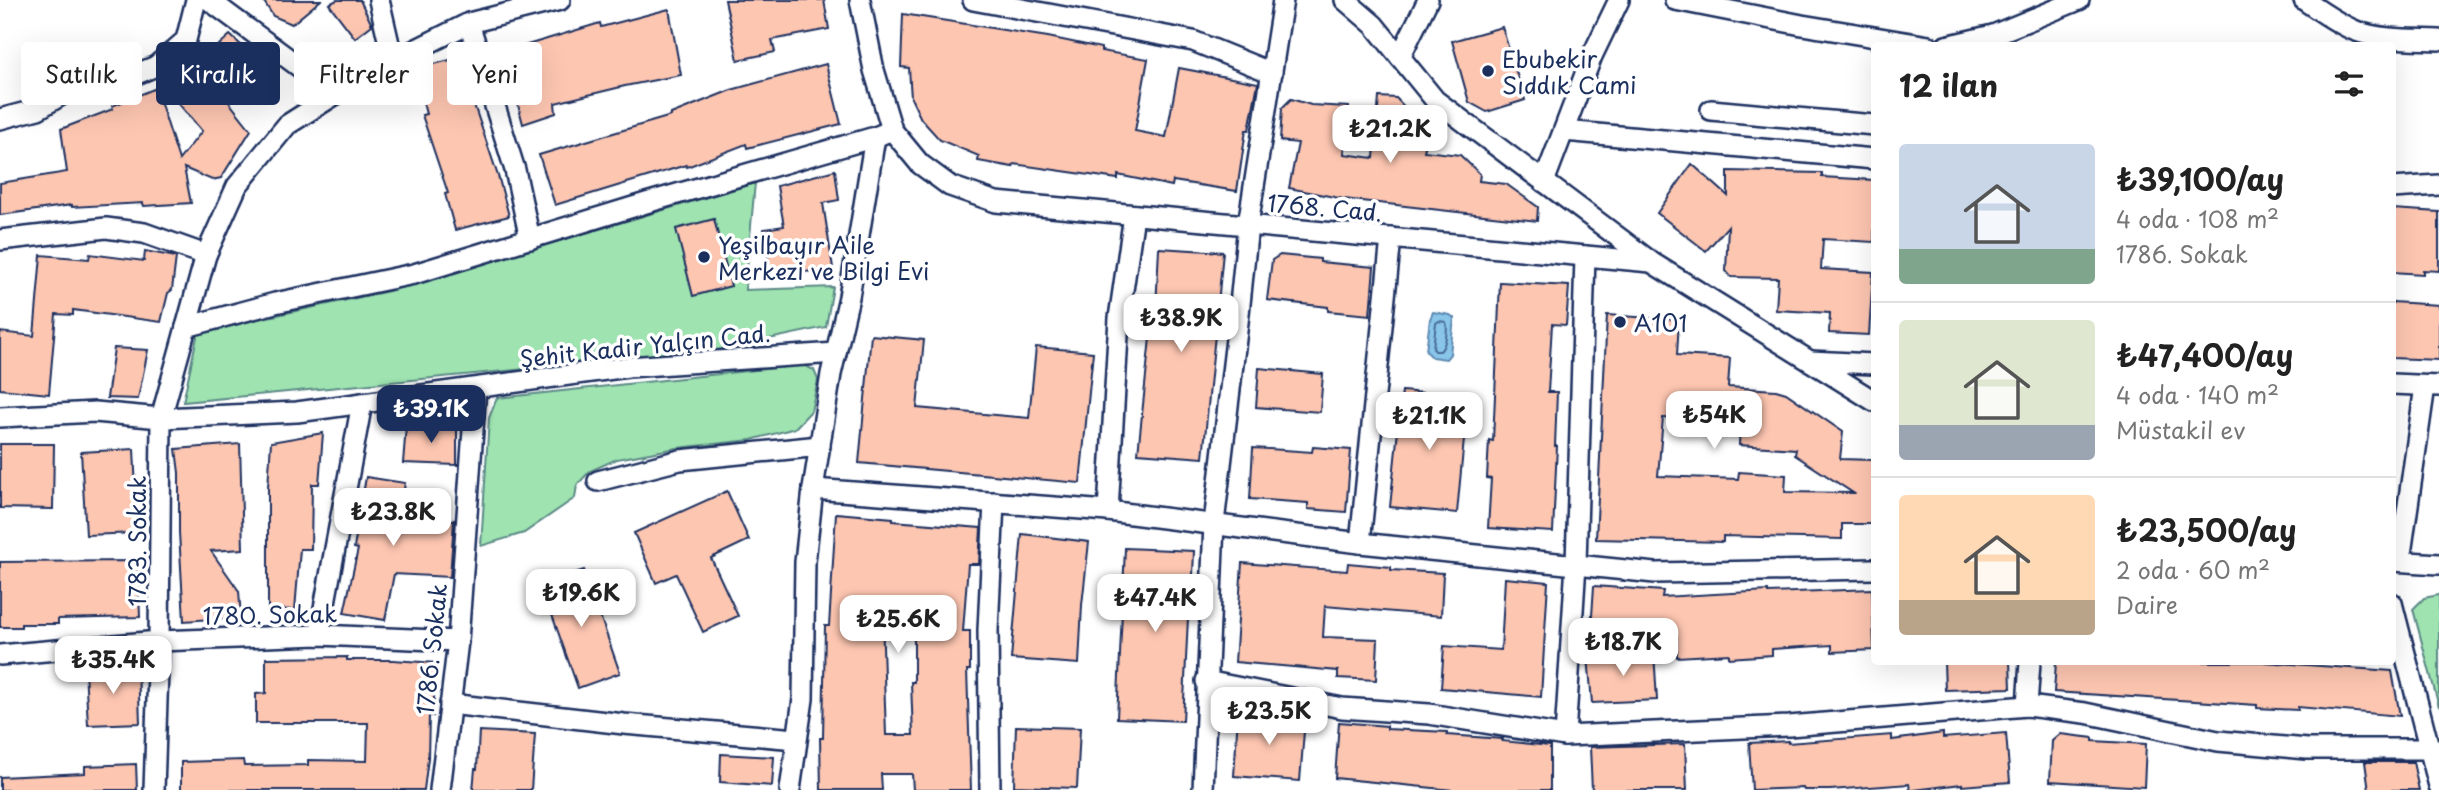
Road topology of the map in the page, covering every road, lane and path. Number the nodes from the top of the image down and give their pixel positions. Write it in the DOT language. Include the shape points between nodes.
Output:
graph roads {
  1 [pos="196,0"];
  2 [pos="209,0"];
  3 [pos="379,0"];
  4 [pos="559,0"];
  5 [pos="860,0"];
  6 [pos="973,0"];
  7 [pos="1283,0"];
  8 [pos="1345,0"];
  9 [pos="1429,0"];
  10 [pos="1619,0"];
  11 [pos="1675,0"];
  12 [pos="2079,0"];
  13 [pos="2304,0"];
  14 [pos="469,23"];
  15 [pos="2439,40"];
  16 [pos="389,42"];
  17 [pos="431,42"];
  18 [pos="1905,42"];
  19 [pos="1963,42"];
  20 [pos="1400,57"];
  21 [pos="294,63"];
  22 [pos="1272,73"];
  23 [pos="318,105"];
  24 [pos="1711,110"];
  25 [pos="0,119"];
  26 [pos="1871,125"];
  27 [pos="1564,131"];
  28 [pos="883,133"];
  29 [pos="1871,159"];
  30 [pos="1544,182"];
  31 [pos="2439,185"];
  32 [pos="2396,188"];
  33 [pos="1134,215"];
  34 [pos="1248,225"];
  35 [pos="1391,237"];
  36 [pos="530,239"];
  37 [pos="0,240"];
  38 [pos="206,255"];
  39 [pos="1586,256"];
  40 [pos="1651,262"];
  41 [pos="186,327"];
  42 [pos="836,353"];
  43 [pos="1809,360"];
  44 [pos="1871,363"];
  45 [pos="2396,384"];
  46 [pos="2432,386"];
  47 [pos="477,388"];
  48 [pos="1871,399"];
  49 [pos="362,403"];
  50 [pos="0,417"];
  51 [pos="161,418"];
  52 [pos="820,446"];
  53 [pos="598,481"];
  54 [pos="813,489"];
  55 [pos="994,502"];
  56 [pos="1108,511"];
  57 [pos="1214,523"];
  58 [pos="1360,543"];
  59 [pos="2396,561"];
  60 [pos="1576,564"];
  61 [pos="2439,564"];
  62 [pos="1871,569"];
  63 [pos="2396,617"];
  64 [pos="319,635"];
  65 [pos="159,641"];
  66 [pos="458,641"];
  67 [pos="0,655"];
  68 [pos="2030,665"];
  69 [pos="1206,681"];
  70 [pos="450,704"];
  71 [pos="2027,706"];
  72 [pos="1565,736"];
  73 [pos="796,739"];
  74 [pos="2434,749"];
  75 [pos="2439,786"];
  76 [pos="155,790"];
  77 [pos="440,790"];
  78 [pos="790,790"];
  79 [pos="990,790"];
  80 [pos="1203,790"];
  1 -- 25 [label="street" via="186,40 156,66 127,78 85,81 38,109"];
  2 -- 21 [label="street"];
  3 -- 16 [label="street"];
  4 -- 14 [label="street, 1783. Sokak"];
  5 -- 28 [label="street, 1768. Cad."];
  6 -- 22 [label="street" via="1193,41"];
  7 -- 22 [label="street"];
  8 -- 20 [label="street" via="1374,25"];
  9 -- 20 [label="street"];
  10 -- 27 [label="street"];
  11 -- 18 [label="street"];
  12 -- 19 [label="street" via="1993,35"];
  13 -- 15 [label="street" via="2357,32"];
  14 -- 17 [label="street, 1783. Sokak"];
  14 -- 36 [label="street" via="515,170"];
  20 -- 30 [label="street" via="1435,100"];
  22 -- 34 [label="street"];
  23 -- 38 [label="street, 1783. Sokak" via="286,125 237,186"];
  24 -- 26 [label="street"];
  27 -- 29 [label="street"];
  27 -- 30 [label="street"];
  28 -- 33 [label="street, 1768. Cad." via="950,186 996,202"];
  28 -- 36 [label="street"];
  28 -- 42 [label="street"];
  30 -- 40 [label="street"];
  31 -- 32 [label="street"];
  33 -- 34 [label="street, 1768. Cad."];
  33 -- 56 [label="street" via="1119,318"];
  34 -- 35 [label="street, 1768. Cad."];
  34 -- 57 [label="street"];
  35 -- 39 [label="street, 1768. Cad."];
  35 -- 58 [label="street"];
  36 -- 41 [label="street" via="414,274"];
  37 -- 38 [label="street" via="106,228 144,233"];
  38 -- 41 [label="street, 1783. Sokak"];
  39 -- 40 [label="street, 1768. Cad."];
  39 -- 60 [label="street"];
  40 -- 43 [label="street, 1768. Cad."];
  41 -- 51 [label="street, 1783. Sokak"];
  42 -- 47 [label="street, Şehit Kadir Yalçın Cad." via="628,367"];
  42 -- 52 [label="street"];
  43 -- 44 [label="street"];
  43 -- 48 [label="street, 1768. Cad."];
  45 -- 46 [label="street"];
  46 -- 59 [label="street"];
  47 -- 49 [label="street, Şehit Kadir Yalçın Cad."];
  47 -- 66 [label="street, 1786. Sokak"];
  49 -- 51 [label="street, Şehit Kadir Yalçın Cad." via="297,412"];
  49 -- 64 [label="street"];
  50 -- 51 [label="street, Şehit Kadir Yalçın Cad." via="95,412"];
  51 -- 65 [label="street, 1783. Sokak"];
  52 -- 53 [label="street" via="680,460"];
  52 -- 54 [label="street"];
  54 -- 55 [label="street"];
  54 -- 73 [label="street" via="805,562 803,699"];
  55 -- 56 [label="street"];
  55 -- 79 [label="street" via="988,630"];
  56 -- 57 [label="street"];
  57 -- 58 [label="street"];
  57 -- 69 [label="street"];
  58 -- 60 [label="street"];
  59 -- 61 [label="street"];
  60 -- 62 [label="street" via="1655,573"];
  60 -- 72 [label="street"];
  63 -- 74 [label="street"];
  64 -- 65 [label="street, 1780. Sokak"];
  64 -- 66 [label="street, 1780. Sokak"];
  65 -- 67 [label="street, 1780. Sokak"];
  65 -- 76 [label="street, 1783. Sokak"];
  66 -- 70 [label="street, 1786. Sokak"];
  68 -- 71 [label="street"];
  69 -- 72 [label="street" via="1342,708 1429,713"];
  69 -- 80 [label="street"];
  70 -- 73 [label="street"];
  70 -- 77 [label="street, 1786. Sokak"];
  71 -- 72 [label="street" via="1802,725"];
  71 -- 74 [label="street" via="2085,713 2218,741 2307,749"];
  73 -- 78 [label="street"];
  74 -- 75 [label="street"];
}
